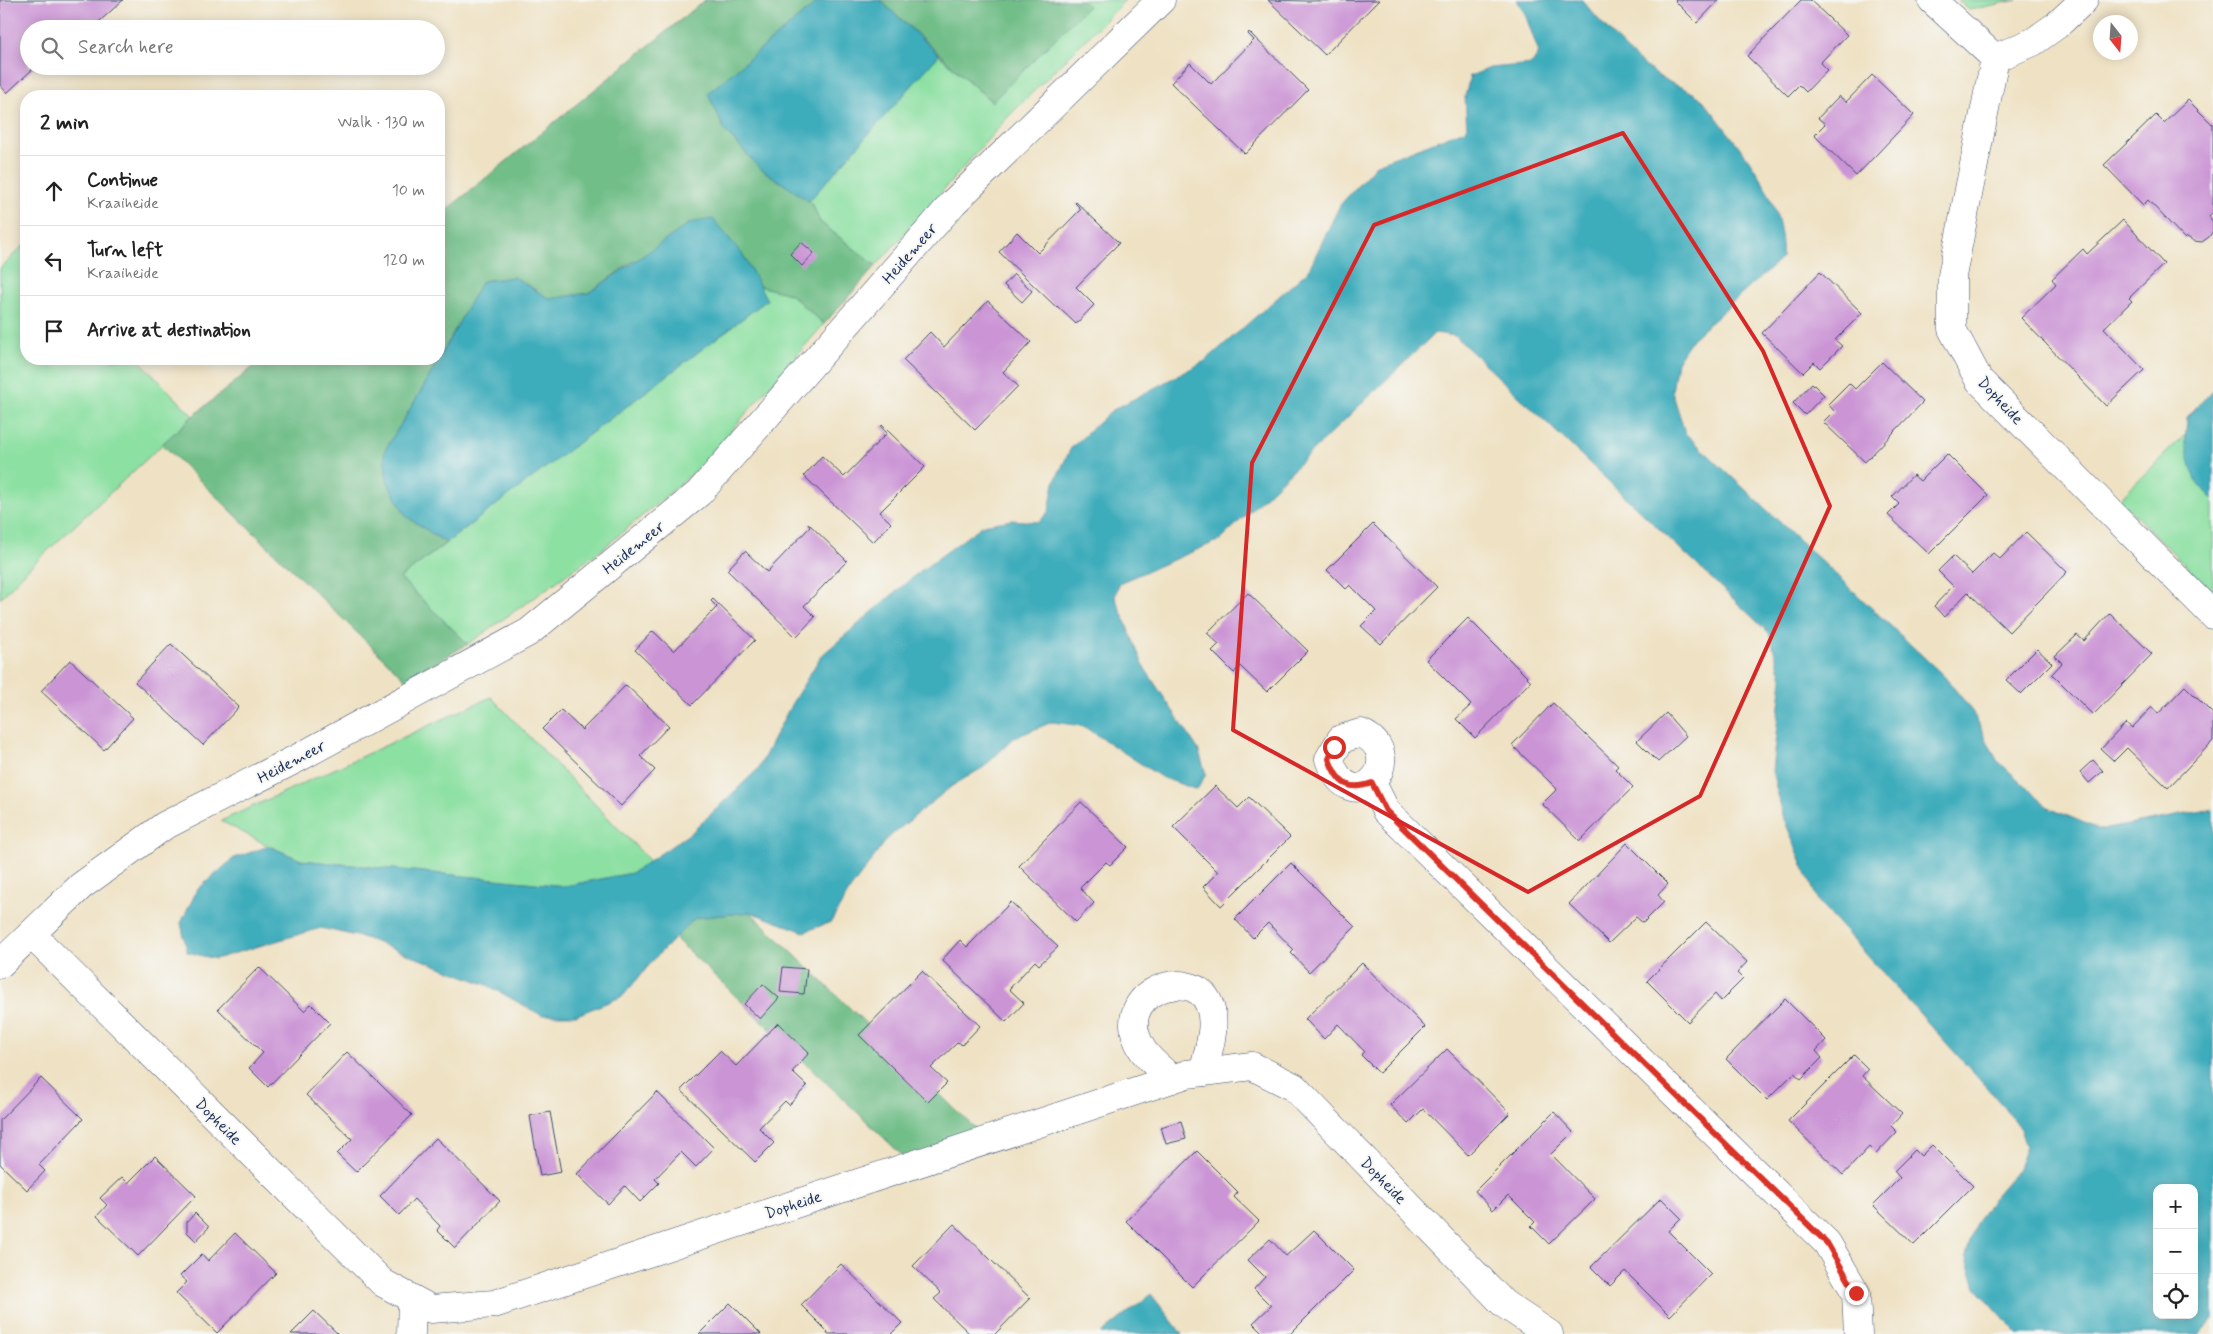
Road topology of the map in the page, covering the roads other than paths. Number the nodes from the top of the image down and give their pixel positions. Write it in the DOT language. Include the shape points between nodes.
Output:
graph roads {
  1 [pos="1162,0"];
  2 [pos="1932,0"];
  3 [pos="2084,0"];
  4 [pos="1994,58"];
  5 [pos="2213,615"];
  6 [pos="1372,783"];
  7 [pos="31,934"];
  8 [pos="0,964"];
  9 [pos="1203,1072"];
  10 [pos="1172,1079"];
  11 [pos="412,1299"];
  12 [pos="411,1334"];
  13 [pos="1550,1334"];
  14 [pos="1858,1334"];
  1 -- 7 [label="street, Heidemeer" via="954,202 698,493 529,632 298,758 164,826 81,886"];
  2 -- 4 [label="street"];
  3 -- 4 [label="street" via="2033,42"];
  4 -- 5 [label="street, Dopheide" via="1952,276 1952,329 1979,380"];
  6 -- 14 [label="street" via="1386,811 1827,1243 1856,1293"];
  7 -- 8 [label="street, Heidemeer"];
  7 -- 11 [label="street, Dopheide" via="383,1283"];
  9 -- 10 [label="street, Dopheide"];
  9 -- 10 [label="street" via="1213,1022 1209,1003 1195,989 1174,984 1151,992 1136,1009 1134,1029 1142,1050"];
  9 -- 13 [label="street, Dopheide" via="1252,1066 1294,1087 1504,1304"];
  10 -- 11 [label="street, Dopheide" via="494,1304 431,1309"];
  11 -- 12 [label="street"];
}
